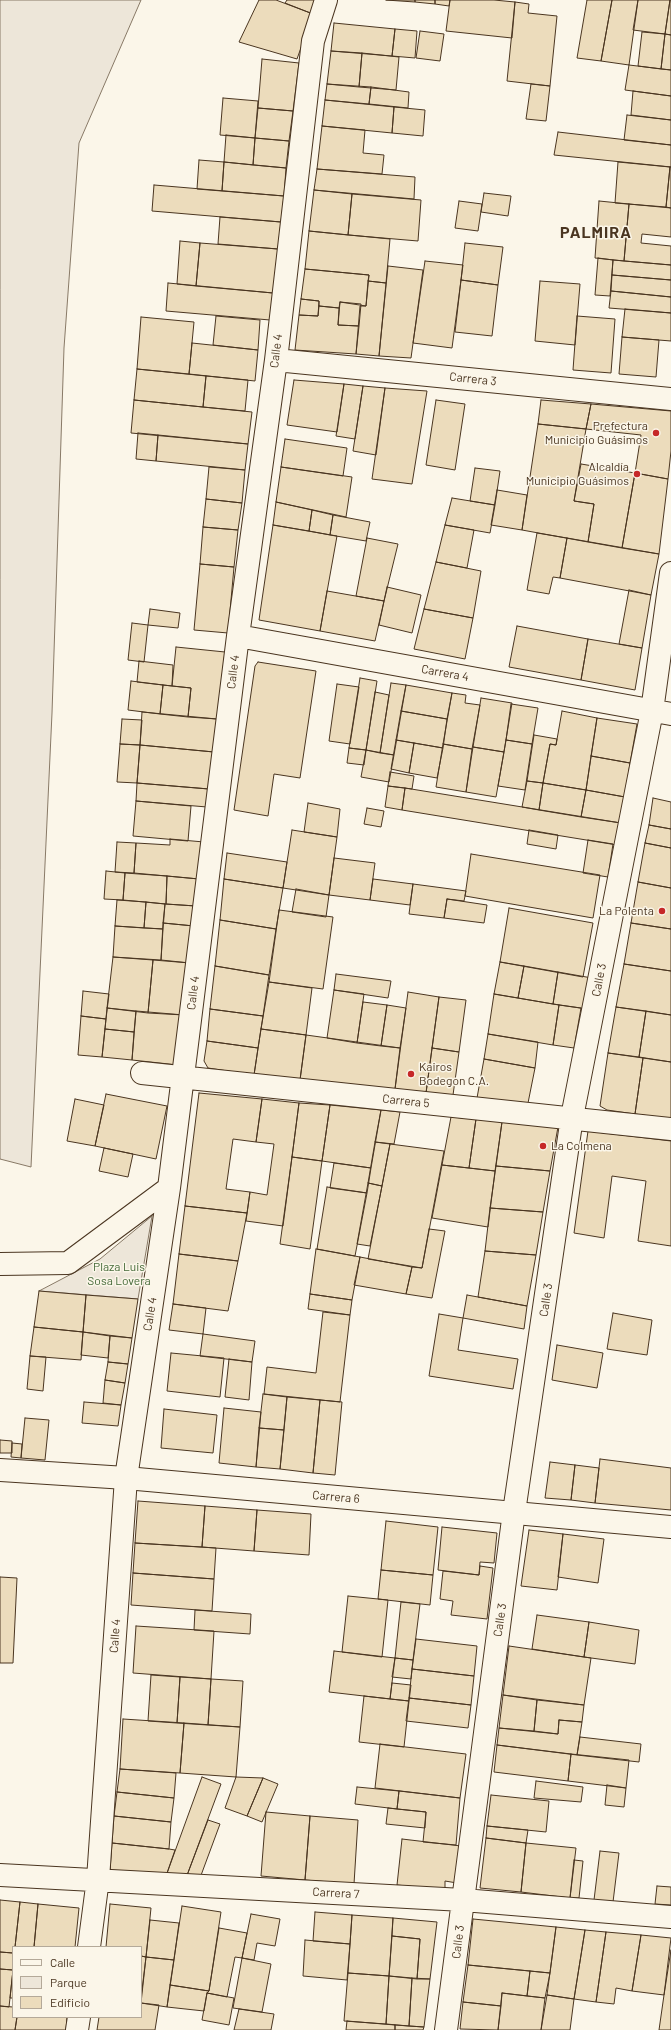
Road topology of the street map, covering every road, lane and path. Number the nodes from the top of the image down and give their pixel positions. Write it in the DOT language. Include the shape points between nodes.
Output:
graph roads {
  1 [pos="326,0"];
  2 [pos="276,360"];
  3 [pos="671,399"];
  4 [pos="671,573"];
  5 [pos="238,636"];
  6 [pos="662,712"];
  7 [pos="142,1073"];
  8 [pos="182,1078"];
  9 [pos="572,1118"];
  10 [pos="671,1129"];
  11 [pos="169,1188"];
  12 [pos="0,1264"];
  13 [pos="0,1470"];
  14 [pos="126,1478"];
  15 [pos="514,1512"];
  16 [pos="671,1527"];
  17 [pos="0,1875"];
  18 [pos="98,1879"];
  19 [pos="463,1900"];
  20 [pos="671,1917"];
  21 [pos="89,1946"];
  22 [pos="79,2018"];
  23 [pos="77,2030"];
  24 [pos="446,2030"];
  1 -- 2 [label="street, Calle 4" via="313,41"];
  2 -- 3 [label="street, Carrera 3"];
  2 -- 5 [label="street, Calle 4"];
  4 -- 6 [label="street, Calle 3"];
  5 -- 6 [label="street, Carrera 4"];
  5 -- 8 [label="street, Calle 4"];
  6 -- 9 [label="street, Calle 3"];
  7 -- 8 [label="street, Carrera 5"];
  8 -- 9 [label="street, Carrera 5"];
  8 -- 11 [label="street, Calle 4"];
  9 -- 10 [label="street, Carrera 5"];
  9 -- 15 [label="street, Calle 3"];
  11 -- 12 [label="street" via="68,1263"];
  11 -- 14 [label="street, Calle 4"];
  13 -- 14 [label="street, Carrera 6"];
  14 -- 15 [label="street, Carrera 6"];
  14 -- 18 [label="street, Calle 4"];
  15 -- 16 [label="street, Carrera 6"];
  15 -- 19 [label="street, Calle 3"];
  17 -- 18 [label="street, Carrera 7"];
  18 -- 19 [label="street, Carrera 7"];
  18 -- 21 [label="street, Calle 4"];
  19 -- 20 [label="street, Carrera 7"];
  19 -- 24 [label="street, Calle 3"];
  22 -- 23 [label="street"];
}
